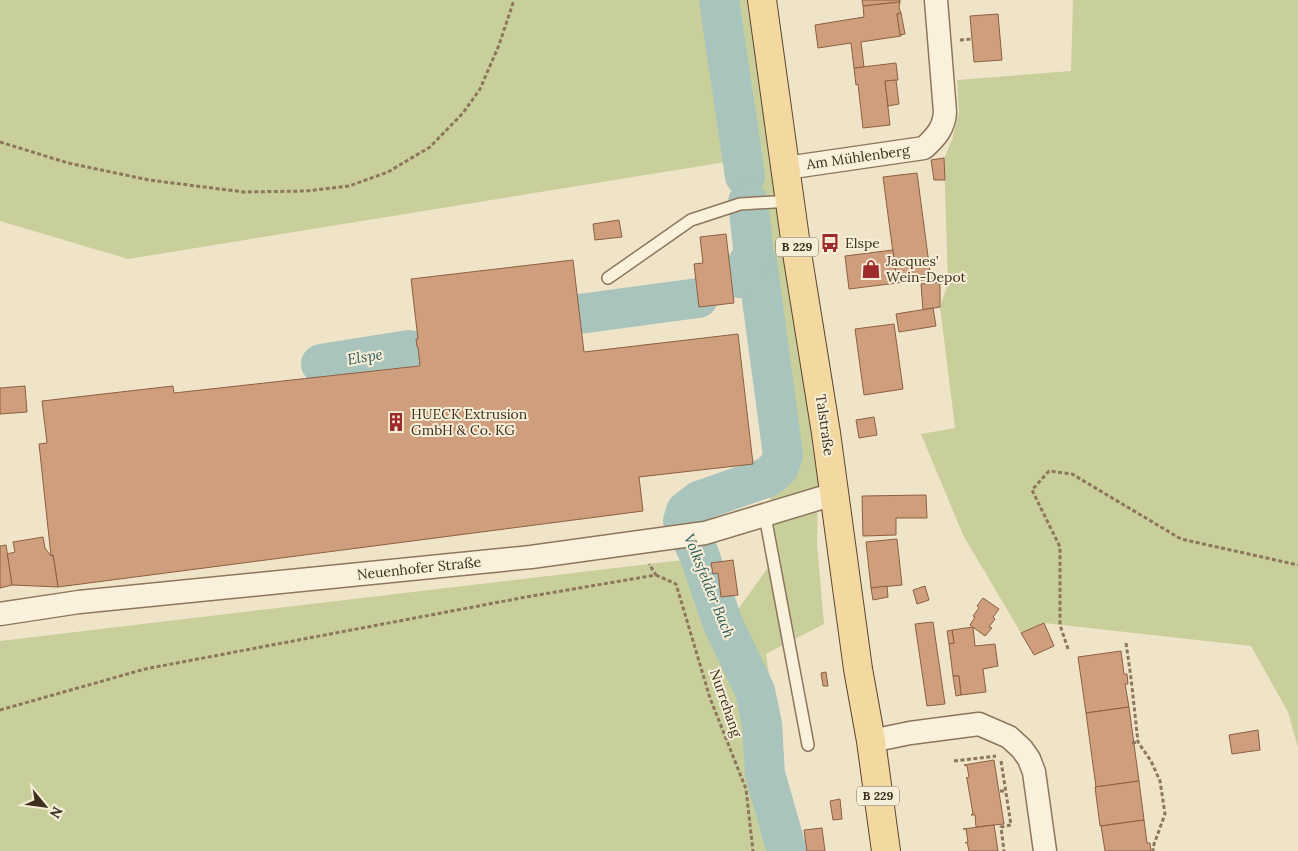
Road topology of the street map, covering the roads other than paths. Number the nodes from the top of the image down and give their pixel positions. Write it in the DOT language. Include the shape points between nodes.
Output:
graph roads {
  1 [pos="762,0"];
  2 [pos="936,0"];
  3 [pos="786,168"];
  4 [pos="790,201"];
  5 [pos="608,278"];
  6 [pos="834,494"];
  7 [pos="765,516"];
  8 [pos="0,614"];
  9 [pos="871,741"];
  10 [pos="808,745"];
  11 [pos="886,851"];
  12 [pos="1045,851"];
  1 -- 3 [label="main road, Talstraße / B 229"];
  2 -- 3 [label="street, Am Mühlenberg" via="945,112 944,123 936,137 924,148"];
  3 -- 4 [label="main road, Talstraße / B 229"];
  4 -- 5 [label="lane" via="740,204 691,220"];
  4 -- 6 [label="main road, Talstraße / B 229"];
  6 -- 7 [label="street, Neuenhofer Straße"];
  6 -- 9 [label="main road, Talstraße / B 229"];
  7 -- 8 [label="street, Neuenhofer Straße" via="705,533 531,557 79,602"];
  7 -- 10 [label="lane"];
  9 -- 11 [label="main road, Talstraße / B 229"];
  9 -- 12 [label="street" via="979,724 1009,737 1022,749 1034,772"];
}
